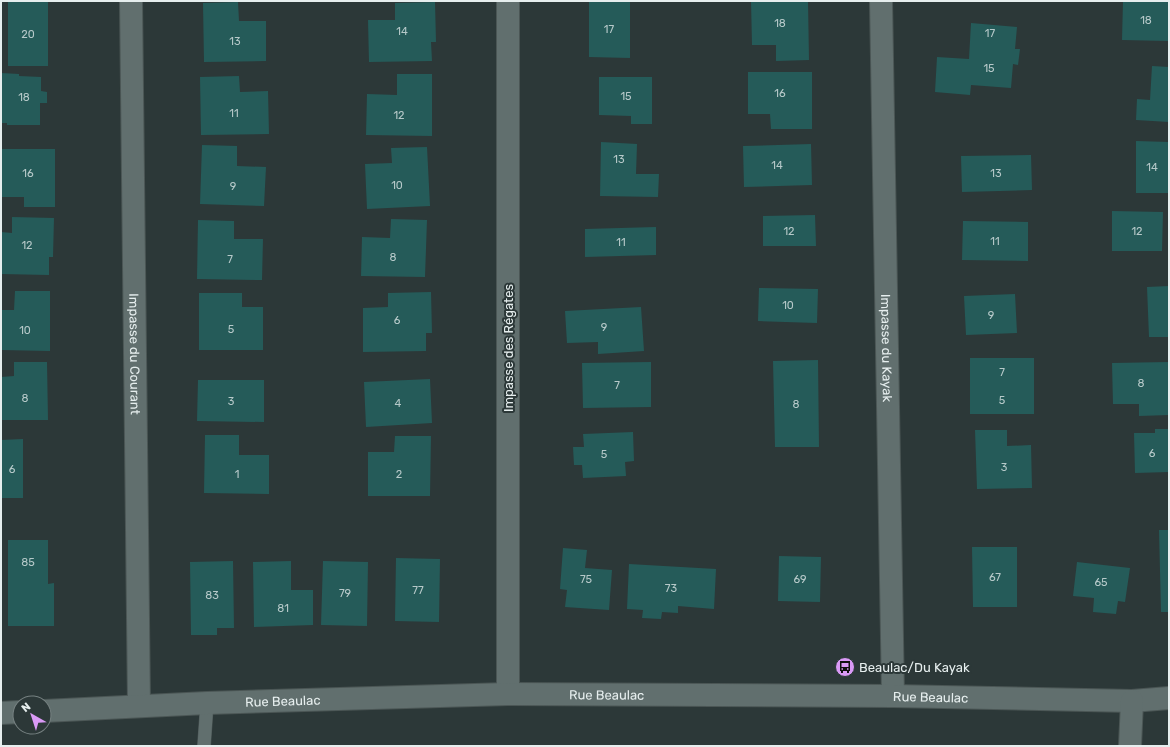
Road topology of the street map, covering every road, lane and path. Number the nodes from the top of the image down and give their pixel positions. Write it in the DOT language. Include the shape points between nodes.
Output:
graph roads {
  1 [pos="131,1"];
  2 [pos="508,1"];
  3 [pos="881,1"];
  4 [pos="508,694"];
  5 [pos="893,696"];
  6 [pos="1169,698"];
  7 [pos="1132,701"];
  8 [pos="207,703"];
  9 [pos="139,706"];
  10 [pos="52,711"];
  11 [pos="12,712"];
  12 [pos="1,713"];
  13 [pos="204,746"];
  14 [pos="1130,746"];
  1 -- 9 [label="street, Impasse du Courant"];
  2 -- 4 [label="street, Impasse des Régates"];
  3 -- 5 [label="street, Impasse du Kayak"];
  4 -- 5 [label="street, Rue Beaulac"];
  4 -- 8 [label="street, Rue Beaulac"];
  5 -- 7 [label="street, Rue Beaulac"];
  6 -- 7 [label="street, Rue Beaulac"];
  7 -- 14 [label="street"];
  8 -- 9 [label="street, Rue Beaulac"];
  8 -- 13 [label="lane"];
  9 -- 10 [label="street, Rue Beaulac"];
  11 -- 12 [label="street"];
}
